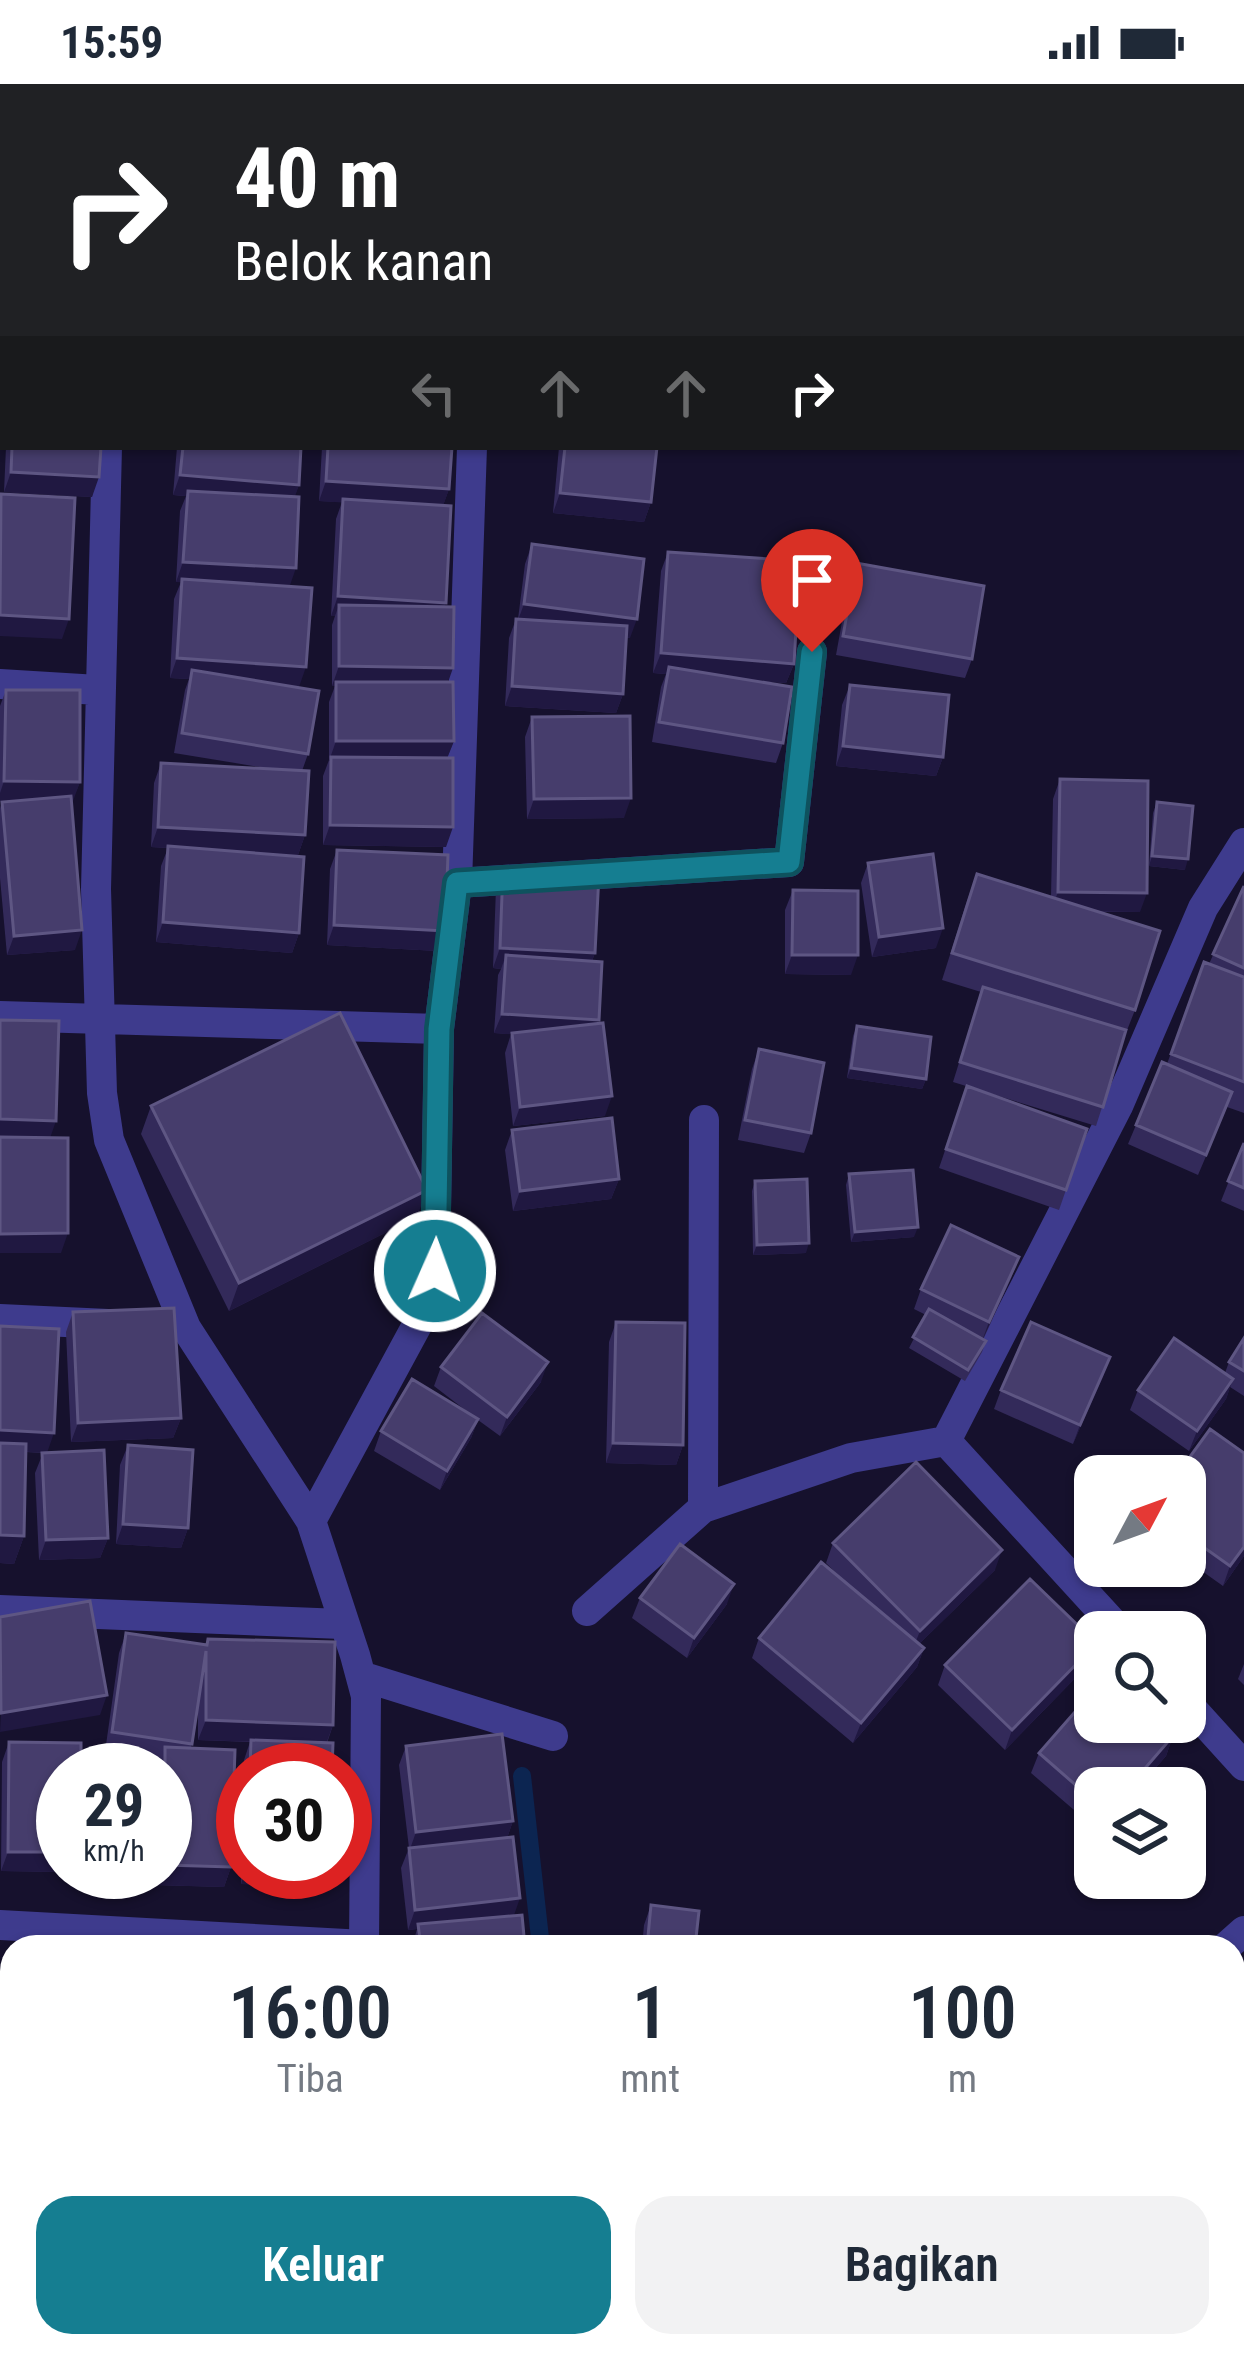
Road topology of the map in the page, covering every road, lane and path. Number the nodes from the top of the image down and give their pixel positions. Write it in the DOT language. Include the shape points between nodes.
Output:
graph roads {
  1 [pos="107,450"];
  2 [pos="472,450"];
  3 [pos="812,652"];
  4 [pos="0,684"];
  5 [pos="98,690"];
  6 [pos="1244,843"];
  7 [pos="457,883"];
  8 [pos="0,1016"];
  9 [pos="100,1021"];
  10 [pos="439,1029"];
  11 [pos="704,1120"];
  12 [pos="0,1319"];
  13 [pos="163,1327"];
  14 [pos="946,1442"];
  15 [pos="703,1508"];
  16 [pos="311,1521"];
  17 [pos="0,1610"];
  18 [pos="587,1611"];
  19 [pos="1102,1611"];
  20 [pos="342,1624"];
  21 [pos="362,1676"];
  22 [pos="1206,1724"];
  23 [pos="553,1736"];
  24 [pos="1244,1766"];
  25 [pos="0,1925"];
  26 [pos="173,1935"];
  27 [pos="364,1935"];
  1 -- 5 [label="street"];
  2 -- 7 [label="street"];
  3 -- 7 [label="street" via="789,862"];
  4 -- 5 [label="street"];
  5 -- 9 [label="street"];
  6 -- 14 [label="street" via="1202,908 1118,1106"];
  7 -- 10 [label="street"];
  8 -- 9 [label="street"];
  9 -- 10 [label="street"];
  9 -- 13 [label="street" via="109,1140"];
  10 -- 16 [label="street" via="435,1271 422,1316"];
  11 -- 15 [label="street"];
  12 -- 13 [label="street"];
  13 -- 16 [label="street"];
  14 -- 15 [label="street" via="850,1458"];
  14 -- 19 [label="street"];
  15 -- 18 [label="street"];
  16 -- 20 [label="street"];
  17 -- 20 [label="street"];
  20 -- 21 [label="street"];
  21 -- 23 [label="street"];
  21 -- 27 [label="street"];
  22 -- 24 [label="street"];
  25 -- 26 [label="street"];
}
